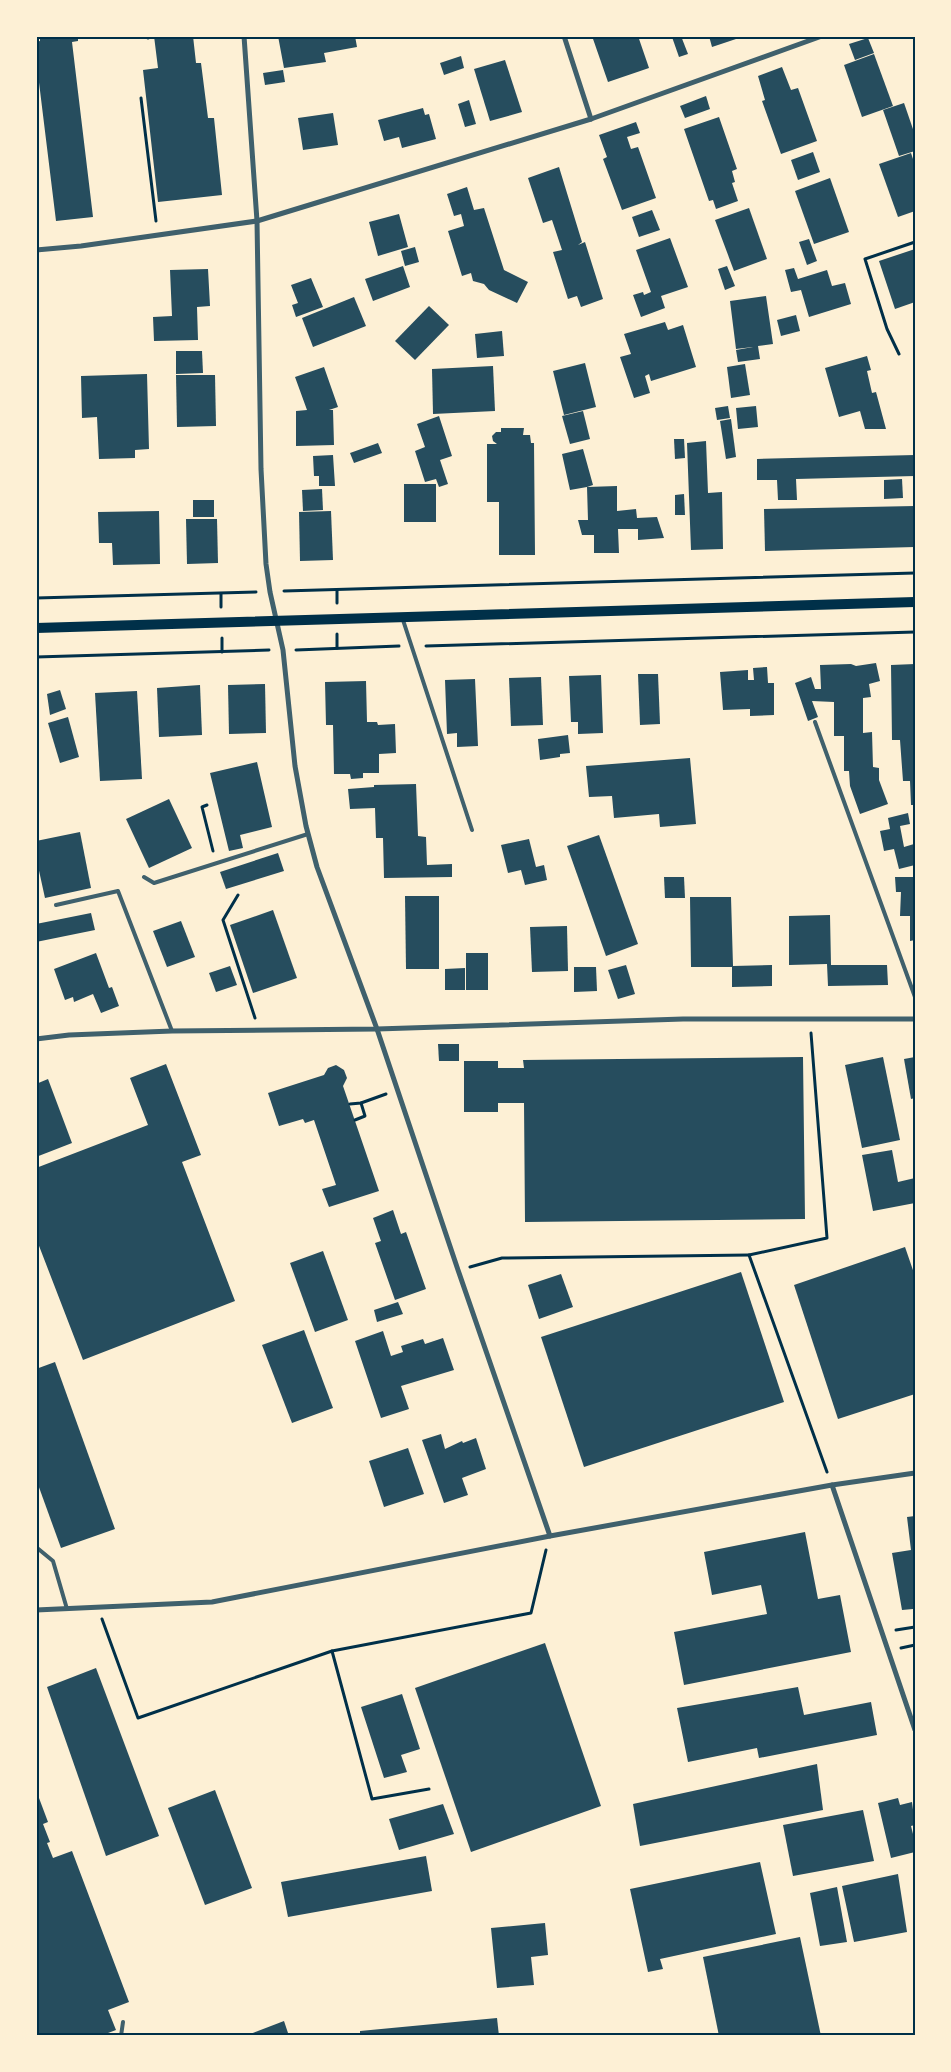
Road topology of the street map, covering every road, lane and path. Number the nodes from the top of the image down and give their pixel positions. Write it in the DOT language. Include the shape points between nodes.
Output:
graph roads {
  1 [pos="244,36"];
  2 [pos="564,36"];
  3 [pos="820,37"];
  4 [pos="141,98"];
  5 [pos="591,119"];
  6 [pos="256,221"];
  7 [pos="158,234"];
  8 [pos="915,242"];
  9 [pos="36,250"];
  10 [pos="899,354"];
  11 [pos="915,573"];
  12 [pos="270,592"];
  13 [pos="36,598"];
  14 [pos="915,602"];
  15 [pos="402,617"];
  16 [pos="277,621"];
  17 [pos="36,628"];
  18 [pos="915,632"];
  19 [pos="411,646"];
  20 [pos="283,650"];
  21 [pos="36,657"];
  22 [pos="815,722"];
  23 [pos="207,805"];
  24 [pos="472,830"];
  25 [pos="308,834"];
  26 [pos="216,864"];
  27 [pos="144,878"];
  28 [pos="238,895"];
  29 [pos="56,905"];
  30 [pos="915,997"];
  31 [pos="810,1019"];
  32 [pos="915,1019"];
  33 [pos="377,1029"];
  34 [pos="259,1030"];
  35 [pos="172,1031"];
  36 [pos="36,1039"];
  37 [pos="398,1090"];
  38 [pos="361,1103"];
  39 [pos="350,1104"];
  40 [pos="355,1120"];
  41 [pos="750,1255"];
  42 [pos="458,1270"];
  43 [pos="915,1473"];
  44 [pos="832,1485"];
  45 [pos="550,1536"];
  46 [pos="36,1547"];
  47 [pos="98,1608"];
  48 [pos="67,1609"];
  49 [pos="36,1610"];
  50 [pos="332,1651"];
  51 [pos="915,1730"];
  52 [pos="429,1789"];
  53 [pos="123,2022"];
  54 [pos="122,2036"];
  1 -- 6 [label="street"];
  2 -- 5 [label="street"];
  3 -- 5 [label="street"];
  4 -- 7 [label="path"];
  5 -- 6 [label="street"];
  6 -- 7 [label="street"];
  6 -- 12 [label="street" via="261,469"];
  7 -- 9 [label="street"];
  8 -- 10 [label="path" via="865,259 887,328"];
  11 -- 12 [label="path"];
  12 -- 13 [label="path"];
  12 -- 16 [label="street"];
  14 -- 15 [label="main road"];
  15 -- 16 [label="main road"];
  15 -- 19 [label="lane"];
  16 -- 17 [label="main road"];
  16 -- 20 [label="street"];
  18 -- 19 [label="path"];
  19 -- 20 [label="path"];
  19 -- 24 [label="lane"];
  20 -- 21 [label="path"];
  20 -- 25 [label="street" via="295,766"];
  22 -- 30 [label="lane"];
  23 -- 26 [label="path" via="202,807"];
  25 -- 26 [label="lane"];
  25 -- 33 [label="street"];
  26 -- 27 [label="lane" via="154,883"];
  28 -- 34 [label="path" via="223,920"];
  29 -- 35 [label="lane" via="118,891"];
  31 -- 32 [label="street"];
  31 -- 33 [label="street" via="682,1019"];
  31 -- 41 [label="path" via="827,1238"];
  33 -- 34 [label="street"];
  33 -- 37 [label="street"];
  34 -- 35 [label="street"];
  35 -- 36 [label="street"];
  37 -- 38 [label="path"];
  37 -- 42 [label="street"];
  38 -- 39 [label="path"];
  38 -- 40 [label="path" via="365,1116"];
  41 -- 42 [label="path" via="502,1258"];
  41 -- 44 [label="path"];
  42 -- 45 [label="street"];
  43 -- 44 [label="street"];
  44 -- 45 [label="street"];
  44 -- 51 [label="street"];
  45 -- 47 [label="street" via="212,1602"];
  45 -- 50 [label="path" via="532,1613"];
  46 -- 48 [label="lane" via="53,1561"];
  47 -- 48 [label="street"];
  47 -- 50 [label="path" via="138,1718"];
  48 -- 49 [label="street"];
  50 -- 52 [label="path" via="372,1799"];
  53 -- 54 [label="lane"];
}
